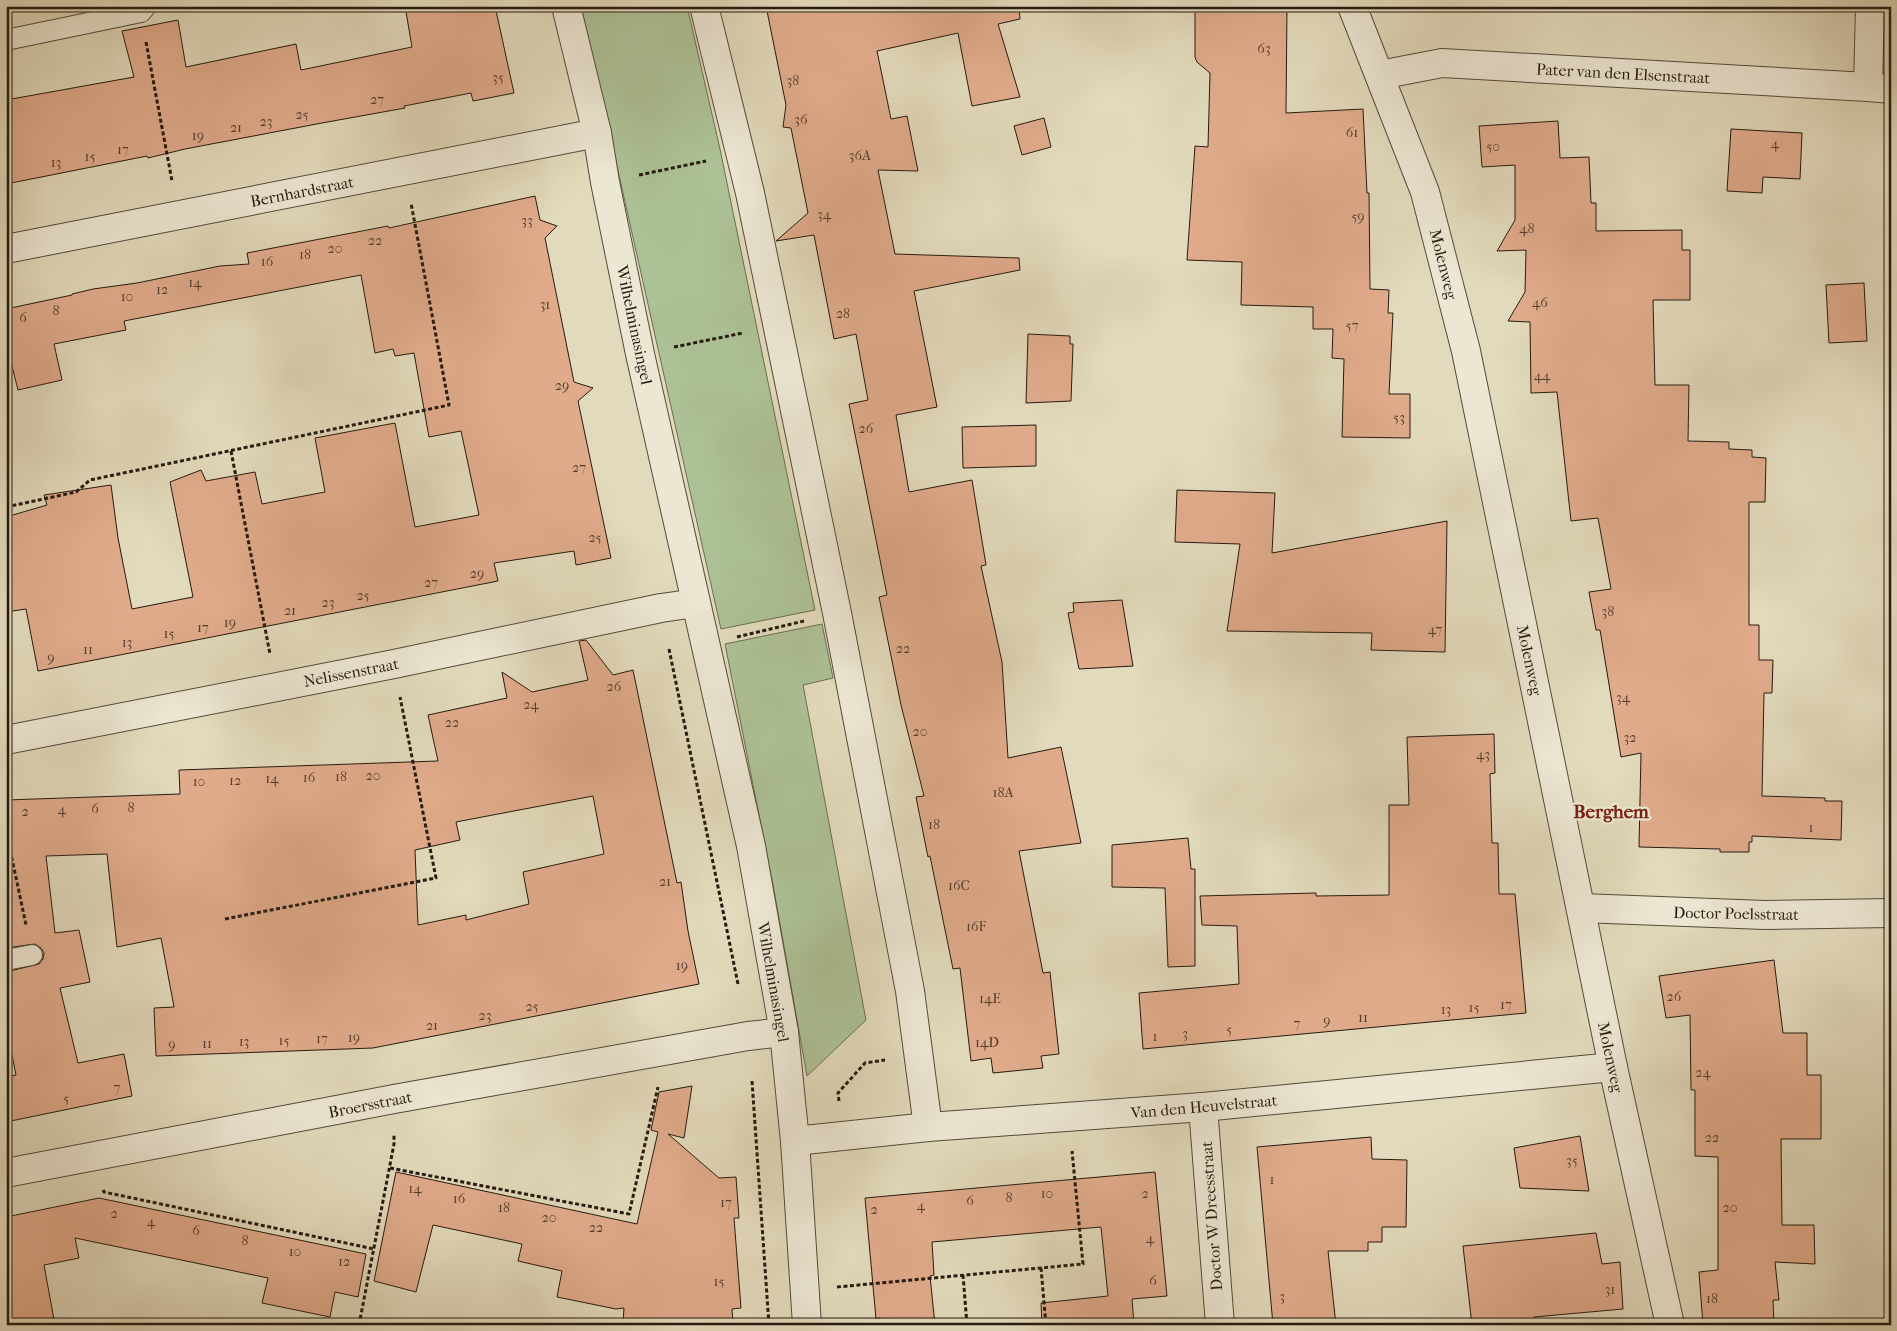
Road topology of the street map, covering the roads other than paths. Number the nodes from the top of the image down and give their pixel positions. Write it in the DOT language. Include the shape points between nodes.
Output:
graph roads {
  1 [pos="566,6"];
  2 [pos="704,6"];
  3 [pos="1352,6"];
  4 [pos="1870,6"];
  5 [pos="143,9"];
  6 [pos="6,40"];
  7 [pos="1380,75"];
  8 [pos="1879,88"];
  9 [pos="597,134"];
  10 [pos="6,250"];
  11 [pos="696,603"];
  12 [pos="7,740"];
  13 [pos="1581,908"];
  14 [pos="1891,913"];
  15 [pos="32,955"];
  16 [pos="6,960"];
  17 [pos="784,1032"];
  18 [pos="1613,1066"];
  19 [pos="1203,1107"];
  20 [pos="928,1127"];
  21 [pos="795,1141"];
  22 [pos="6,1173"];
  23 [pos="807,1325"];
  24 [pos="1220,1325"];
  25 [pos="1670,1325"];
  1 -- 9 [label="street, Wilhelminasingel"];
  2 -- 20 [label="street" via="740,154 836,613 910,991"];
  3 -- 7 [label="street, Molenweg"];
  4 -- 8 [label="street"];
  5 -- 6 [label="lane"];
  7 -- 8 [label="street, Pater van den Elsenstraat" via="1442,63"];
  7 -- 13 [label="street, Molenweg" via="1425,192 1466,351"];
  9 -- 10 [label="street, Bernhardstraat"];
  9 -- 11 [label="street, Wilhelminasingel" via="640,354"];
  11 -- 12 [label="street, Nelissenstraat"];
  11 -- 17 [label="street, Wilhelminasingel" via="751,846"];
  13 -- 14 [label="street, Doctor Poelsstraat" via="1765,915"];
  13 -- 18 [label="street, Molenweg"];
  15 -- 16 [label="lane"];
  17 -- 21 [label="street, Wilhelminasingel"];
  17 -- 22 [label="street, Broersstraat" via="394,1099"];
  18 -- 19 [label="street, Van den Heuvelstraat"];
  18 -- 25 [label="street, Molenweg"];
  19 -- 20 [label="street, Van den Heuvelstraat"];
  19 -- 24 [label="street, Doctor W Dreesstraat"];
  20 -- 21 [label="street, Van den Heuvelstraat"];
  21 -- 23 [label="street, Wilhelminasingel"];
}
